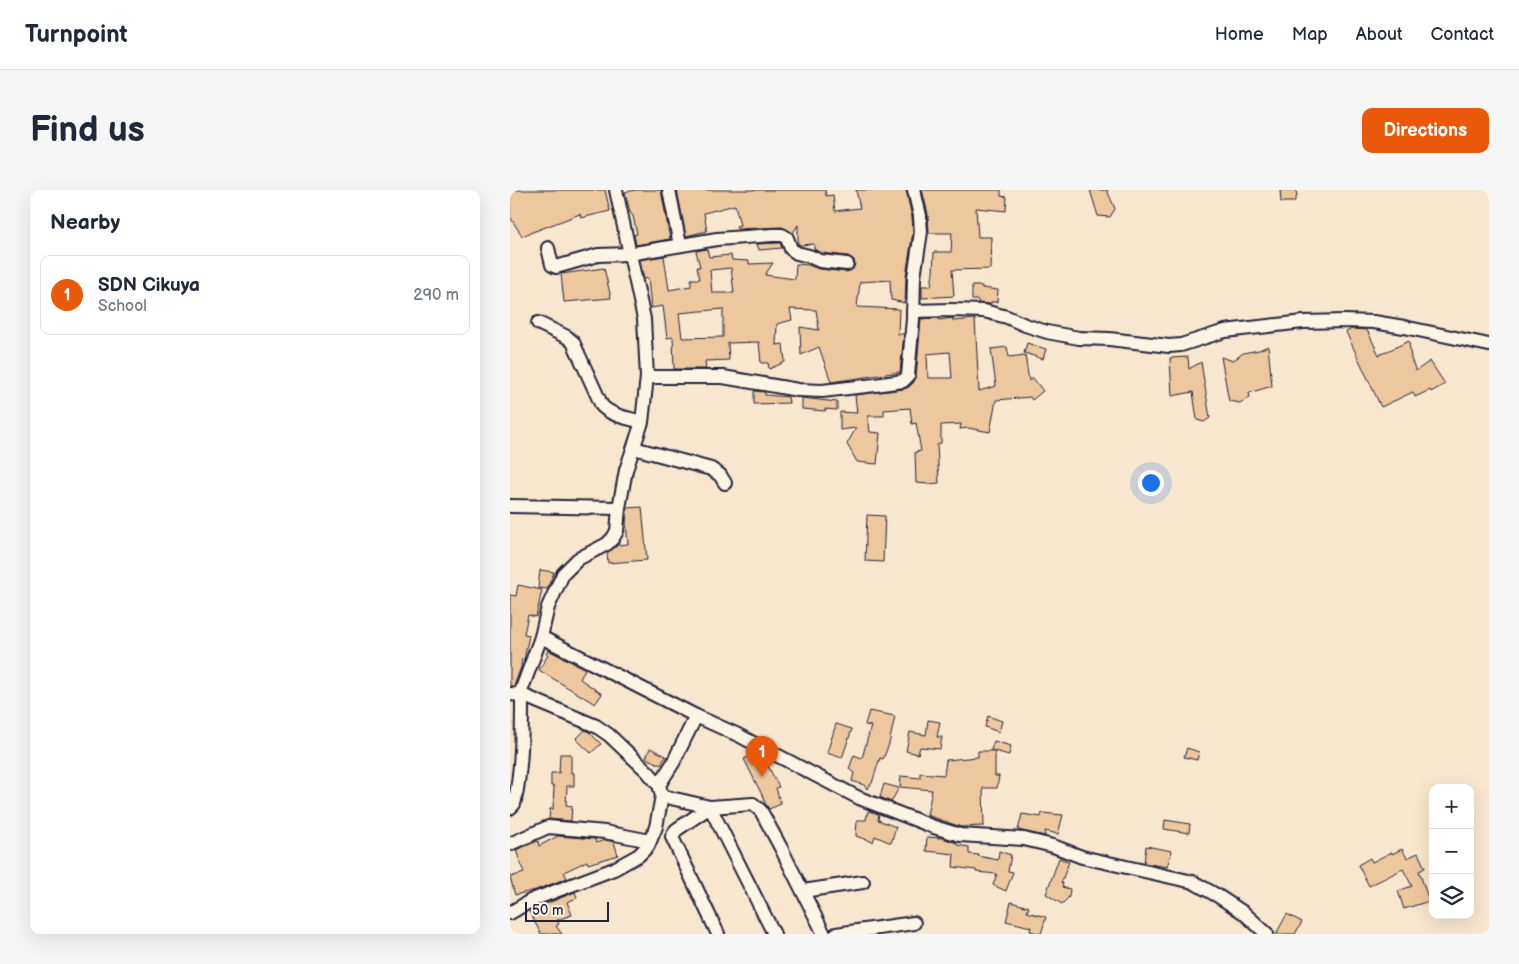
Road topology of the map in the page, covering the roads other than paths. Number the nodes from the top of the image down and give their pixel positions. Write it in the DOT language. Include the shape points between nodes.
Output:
graph roads {
  1 [pos="616,190"];
  2 [pos="669,190"];
  3 [pos="914,190"];
  4 [pos="680,245"];
  5 [pos="548,248"];
  6 [pos="629,254"];
  7 [pos="847,264"];
  8 [pos="913,311"];
  9 [pos="538,323"];
  10 [pos="1489,345"];
  11 [pos="647,377"];
  12 [pos="642,422"];
  13 [pos="634,448"];
  14 [pos="725,483"];
  15 [pos="510,506"];
  16 [pos="619,508"];
  17 [pos="541,637"];
  18 [pos="518,695"];
  19 [pos="696,716"];
  20 [pos="661,791"];
  21 [pos="710,807"];
  22 [pos="510,808"];
  23 [pos="650,841"];
  24 [pos="510,844"];
  25 [pos="863,882"];
  26 [pos="803,891"];
  27 [pos="510,913"];
  28 [pos="914,923"];
  29 [pos="882,931"];
  30 [pos="718,934"];
  31 [pos="774,934"];
  32 [pos="824,934"];
  33 [pos="836,934"];
  34 [pos="1267,934"];
  1 -- 6 [label="street"];
  2 -- 4 [label="street"];
  3 -- 8 [label="street" via="921,232"];
  4 -- 6 [label="street"];
  4 -- 7 [label="street" via="774,234 787,238 791,249 797,253 820,262"];
  5 -- 6 [label="street" via="554,267 598,255"];
  6 -- 11 [label="street" via="644,320"];
  8 -- 10 [label="street" via="984,311 1047,332 1170,346 1225,331 1344,321 1374,322"];
  8 -- 11 [label="street" via="908,376 903,380 822,391 723,377"];
  9 -- 12 [label="street" via="573,342 606,410"];
  11 -- 12 [label="street"];
  12 -- 13 [label="street"];
  13 -- 14 [label="street" via="711,469"];
  13 -- 16 [label="street"];
  15 -- 16 [label="street"];
  16 -- 17 [label="street" via="616,531 610,541 578,559 563,574 548,607"];
  17 -- 18 [label="street"];
  17 -- 19 [label="street"];
  18 -- 20 [label="street" via="596,726 648,772"];
  18 -- 22 [label="street" via="522,719 519,770 515,800"];
  19 -- 20 [label="street"];
  19 -- 34 [label="street" via="859,798 934,828 960,835 1024,839 1082,857 1193,882 1244,913"];
  20 -- 21 [label="street"];
  20 -- 23 [label="street" via="656,827"];
  21 -- 26 [label="street" via="757,806"];
  21 -- 30 [label="street" via="676,830 672,837"];
  21 -- 31 [label="street"];
  23 -- 24 [label="street" via="605,832 548,827"];
  23 -- 27 [label="street" via="639,855 614,870 532,900"];
  25 -- 26 [label="street"];
  26 -- 32 [label="street"];
  28 -- 29 [label="street"];
  29 -- 33 [label="street"];
}
